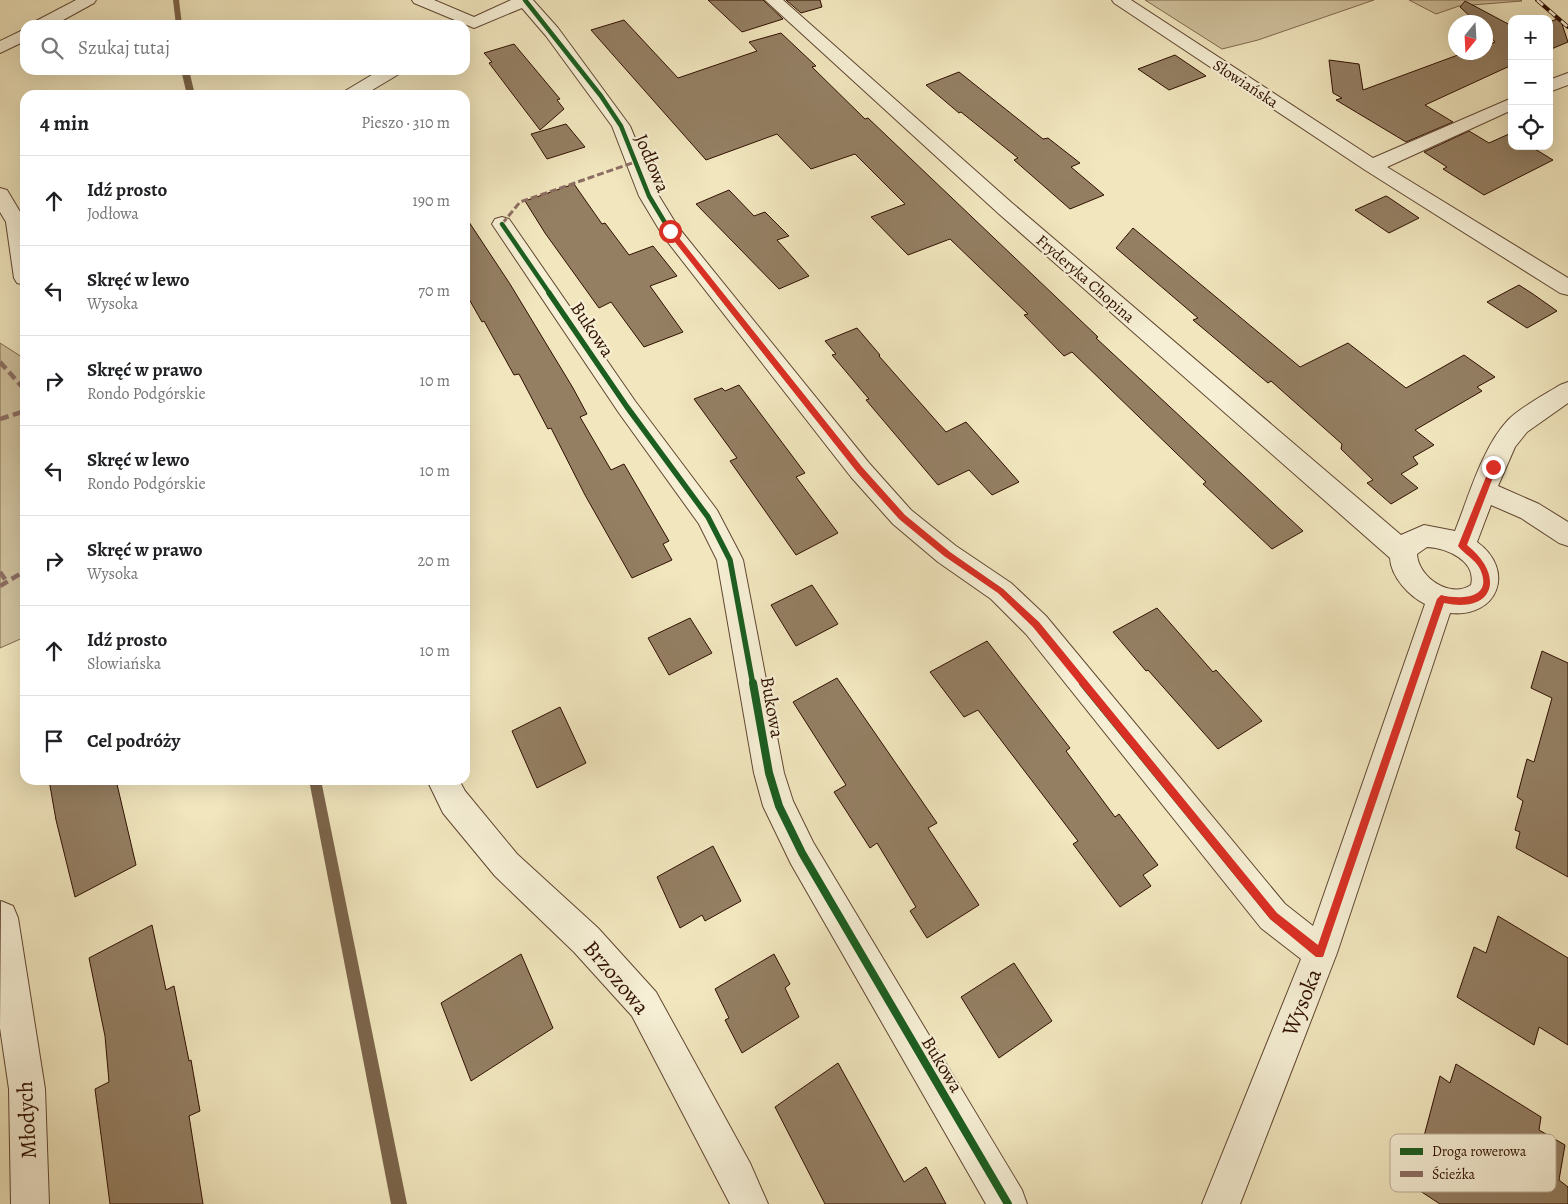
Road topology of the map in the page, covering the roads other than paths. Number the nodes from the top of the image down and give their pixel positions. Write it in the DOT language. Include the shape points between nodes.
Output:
graph roads {
  1 [pos="88,0"];
  2 [pos="420,0"];
  3 [pos="525,0"];
  4 [pos="773,0"];
  5 [pos="1120,0"];
  6 [pos="51,20"];
  7 [pos="458,20"];
  8 [pos="470,26"];
  9 [pos="20,37"];
  10 [pos="0,48"];
  11 [pos="385,75"];
  12 [pos="1568,78"];
  13 [pos="1553,85"];
  14 [pos="359,90"];
  15 [pos="1510,105"];
  16 [pos="1372,166"];
  17 [pos="0,194"];
  18 [pos="502,224"];
  19 [pos="20,247"];
  20 [pos="1568,288"];
  21 [pos="1568,391"];
  22 [pos="1485,491"];
  23 [pos="1568,535"];
  24 [pos="1462,546"];
  25 [pos="1403,553"];
  26 [pos="1441,599"];
  27 [pos="445,785"];
  28 [pos="0,917"];
  29 [pos="1320,953"];
  30 [pos="30,1204"];
  31 [pos="749,1204"];
  32 [pos="1008,1204"];
  33 [pos="1221,1204"];
  1 -- 6 [label="street"];
  2 -- 7 [label="street"];
  3 -- 8 [label="street"];
  3 -- 29 [label="street, Jodłowa" via="621,126 649,196 670,231 860,470 902,517 947,554 1001,591 1036,625 1273,916"];
  4 -- 25 [label="street, Fryderyka Chopina" via="1005,208"];
  5 -- 16 [label="street, Słowiańska"];
  9 -- 10 [label="street"];
  11 -- 14 [label="street"];
  12 -- 13 [label="street"];
  15 -- 16 [label="street"];
  16 -- 20 [label="street, Słowiańska"];
  17 -- 19 [label="street" via="16,222"];
  18 -- 32 [label="street, Bukowa" via="627,407 708,517 730,560 763,743 778,806 802,853"];
  21 -- 22 [label="street" via="1518,425 1505,442"];
  22 -- 23 [label="street" via="1530,511"];
  22 -- 24 [label="street"];
  24 -- 25 [label="street" via="1442,538 1424,536 1414,539"];
  24 -- 26 [label="street" via="1483,567 1485,588 1480,597 1469,601"];
  25 -- 26 [label="street" via="1403,563 1416,583"];
  26 -- 29 [label="street, Wysoka"];
  27 -- 31 [label="street, Brzozowa" via="454,802 506,864 586,940 644,1004"];
  28 -- 30 [label="street, Młodych" via="27,1089"];
  29 -- 33 [label="street, Wysoka"];
}
